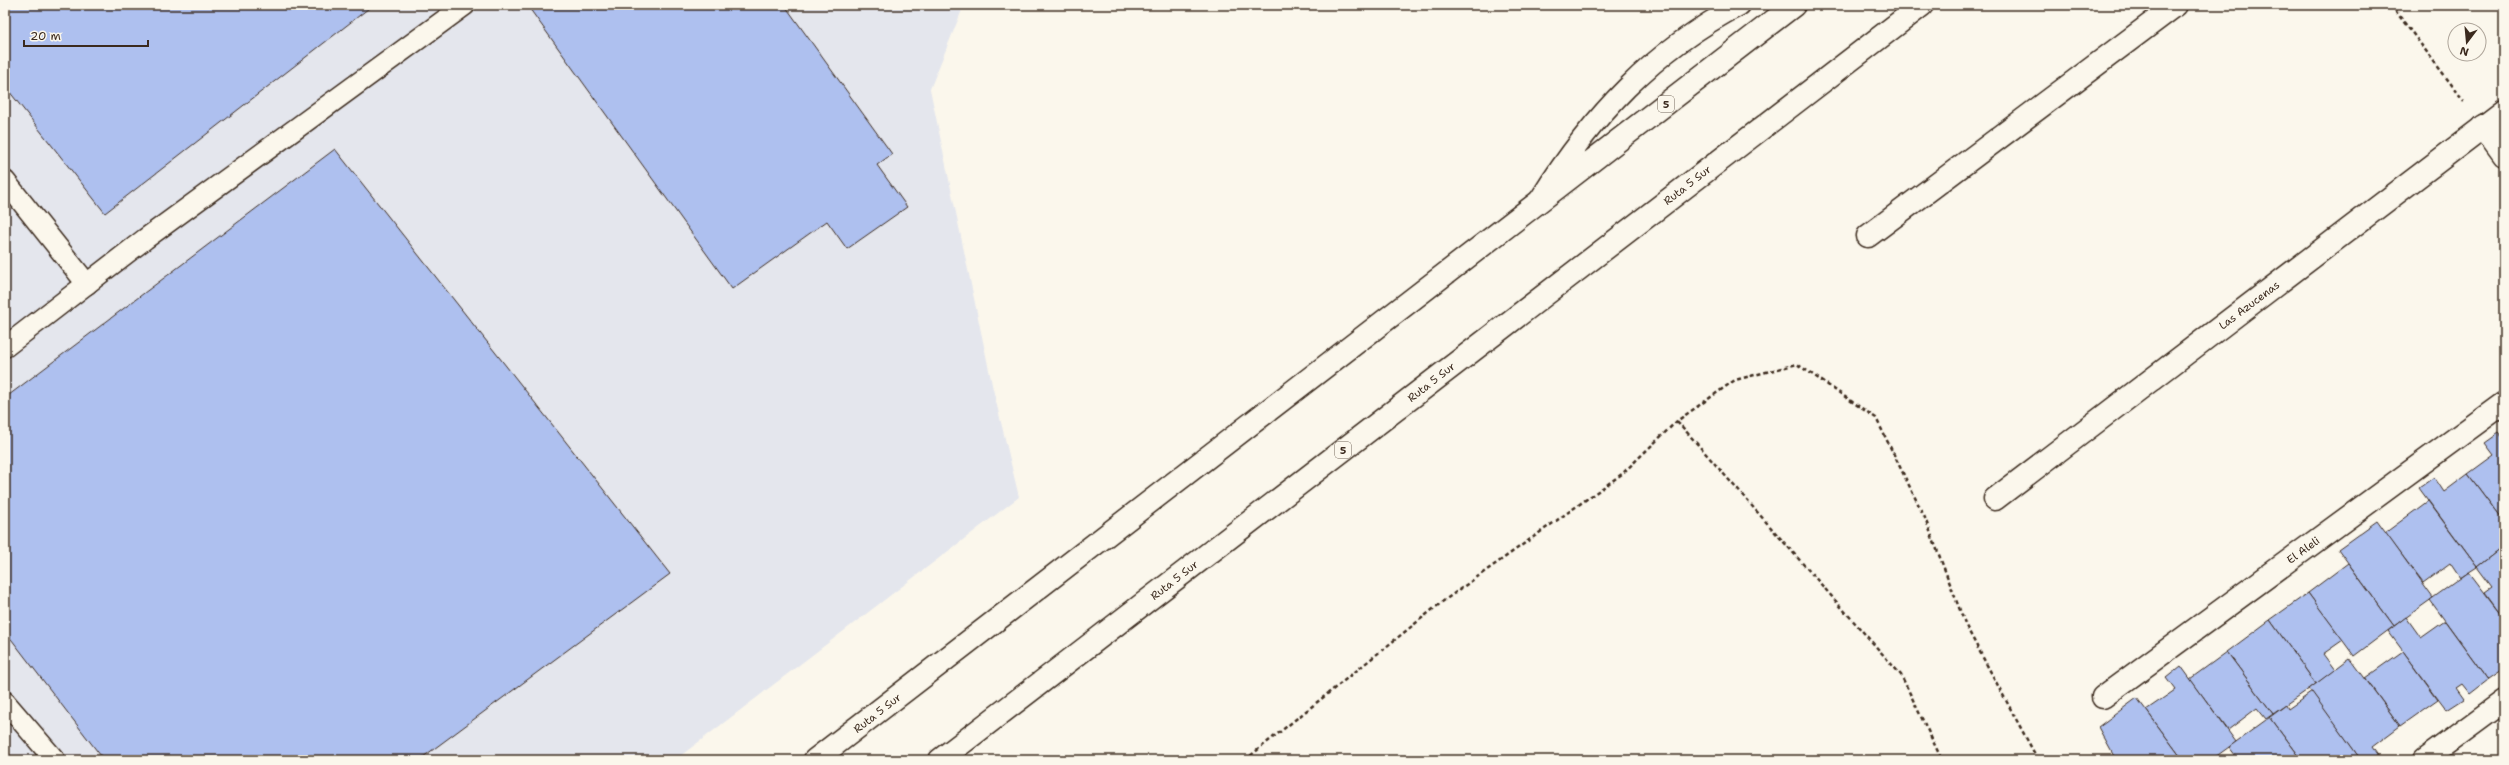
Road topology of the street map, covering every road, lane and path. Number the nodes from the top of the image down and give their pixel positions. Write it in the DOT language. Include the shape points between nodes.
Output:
graph roads {
  1 [pos="465,5"];
  2 [pos="1740,5"];
  3 [pos="1794,5"];
  4 [pos="1922,5"];
  5 [pos="2176,5"];
  6 [pos="2391,5"];
  7 [pos="2504,111"];
  8 [pos="2483,126"];
  9 [pos="2504,155"];
  10 [pos="5,181"];
  11 [pos="1538,202"];
  12 [pos="1868,236"];
  13 [pos="87,284"];
  14 [pos="5,347"];
  15 [pos="2504,403"];
  16 [pos="1677,421"];
  17 [pos="1995,499"];
  18 [pos="2103,697"];
  19 [pos="2504,700"];
  20 [pos="5,702"];
  21 [pos="842,740"];
  22 [pos="55,760"];
  23 [pos="807,760"];
  24 [pos="815,760"];
  25 [pos="940,760"];
  26 [pos="1245,760"];
  27 [pos="1942,760"];
  28 [pos="2038,760"];
  29 [pos="2424,760"];
  1 -- 13 [label="lane"];
  2 -- 11 [label="lane" via="1679,42 1638,76 1600,114 1571,151"];
  3 -- 11 [label="main road, Ruta 5 Sur / 5"];
  4 -- 25 [label="main road, Ruta 5 Sur / 5"];
  5 -- 12 [label="main road"];
  6 -- 8 [label="path"];
  7 -- 8 [label="main road, Las Azucenas"];
  8 -- 9 [label="main road"];
  8 -- 17 [label="main road, Las Azucenas"];
  10 -- 13 [label="lane"];
  11 -- 21 [label="main road, Ruta 5 Sur / 5"];
  13 -- 14 [label="lane"];
  15 -- 18 [label="main road, El Aleli"];
  16 -- 26 [label="path" via="1622,474 1442,602"];
  16 -- 27 [label="path" via="1901,675"];
  16 -- 28 [label="path" via="1735,380 1797,364 1876,418 1925,518 1966,626"];
  19 -- 29 [label="main road"];
  20 -- 22 [label="lane"];
  21 -- 23 [label="main road"];
  21 -- 24 [label="main road, Ruta 5 Sur / 5"];
}
